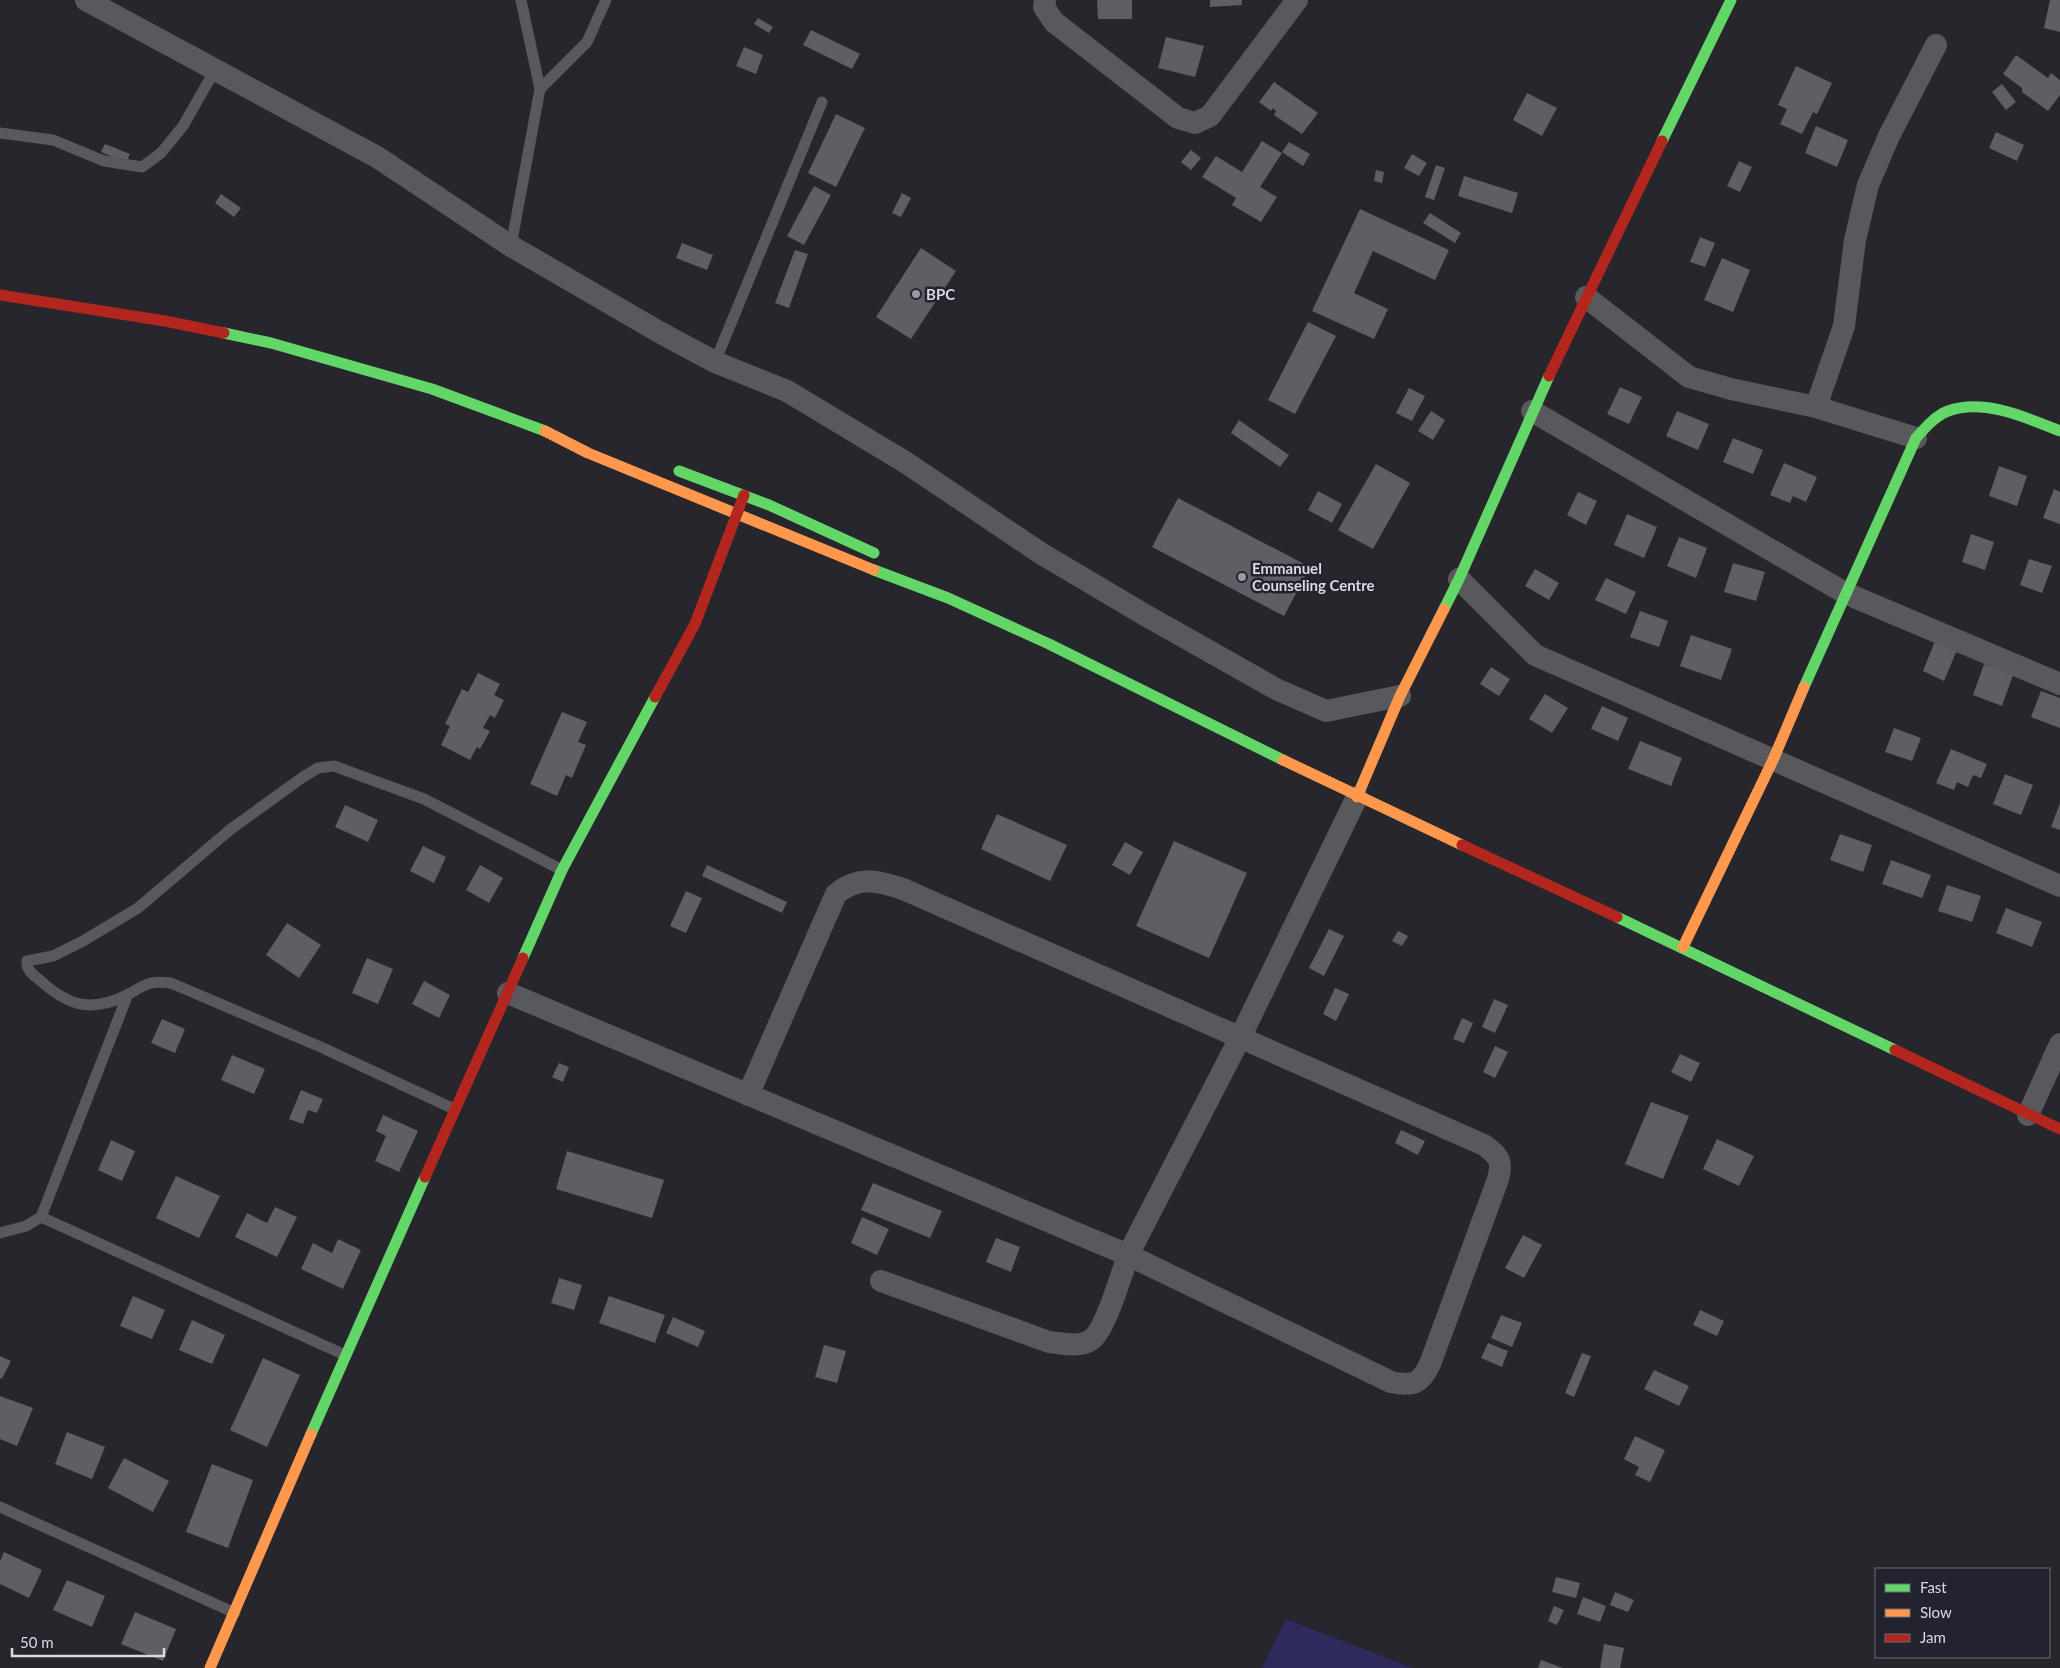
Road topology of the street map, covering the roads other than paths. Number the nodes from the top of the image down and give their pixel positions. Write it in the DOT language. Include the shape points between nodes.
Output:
graph roads {
  1 [pos="86,0"];
  2 [pos="521,0"];
  3 [pos="606,0"];
  4 [pos="1045,0"];
  5 [pos="1297,0"];
  6 [pos="1731,0"];
  7 [pos="1936,45"];
  8 [pos="215,70"];
  9 [pos="540,89"];
  10 [pos="822,102"];
  11 [pos="0,133"];
  12 [pos="512,246"];
  13 [pos="0,295"];
  14 [pos="1586,297"];
  15 [pos="715,362"];
  16 [pos="1816,407"];
  17 [pos="1532,411"];
  18 [pos="2060,431"];
  19 [pos="547,432"];
  20 [pos="583,438"];
  21 [pos="1916,438"];
  22 [pos="666,466"];
  23 [pos="744,495"];
  24 [pos="738,515"];
  25 [pos="886,559"];
  26 [pos="900,567"];
  27 [pos="1459,579"];
  28 [pos="1844,593"];
  29 [pos="948,598"];
  30 [pos="2060,684"];
  31 [pos="1400,696"];
  32 [pos="1773,760"];
  33 [pos="1357,798"];
  34 [pos="562,870"];
  35 [pos="2060,886"];
  36 [pos="1683,948"];
  37 [pos="508,993"];
  38 [pos="128,994"];
  39 [pos="1241,1036"];
  40 [pos="2060,1044"];
  41 [pos="748,1095"];
  42 [pos="456,1110"];
  43 [pos="2028,1115"];
  44 [pos="2060,1129"];
  45 [pos="41,1218"];
  46 [pos="0,1233"];
  47 [pos="1128,1255"];
  48 [pos="881,1281"];
  49 [pos="345,1355"];
  50 [pos="0,1507"];
  51 [pos="235,1613"];
  52 [pos="210,1668"];
  1 -- 8 [label="street"];
  2 -- 9 [label="lane"];
  3 -- 9 [label="lane" via="587,42"];
  4 -- 5 [label="street" via="1044,7 1054,22 1178,118 1195,123 1210,116"];
  6 -- 14 [label="street"];
  7 -- 16 [label="street" via="1889,136 1868,185 1855,240 1844,326"];
  8 -- 11 [label="lane" via="182,126 161,153 142,167 104,161 53,140"];
  8 -- 12 [label="street" via="377,157"];
  9 -- 12 [label="lane"];
  10 -- 15 [label="lane"];
  12 -- 15 [label="street"];
  13 -- 19 [label="street" via="165,321 271,343 432,389"];
  14 -- 16 [label="street" via="1690,378"];
  14 -- 17 [label="street"];
  15 -- 31 [label="street" via="787,391 906,462 1042,554 1276,689 1326,711"];
  16 -- 21 [label="street"];
  17 -- 27 [label="street"];
  17 -- 28 [label="street"];
  18 -- 21 [label="street" via="2015,414 1976,407 1949,411 1933,420"];
  19 -- 20 [label="street"];
  19 -- 24 [label="street" via="588,454"];
  21 -- 28 [label="street"];
  22 -- 23 [label="street"];
  23 -- 24 [label="street"];
  23 -- 25 [label="street"];
  24 -- 29 [label="street"];
  24 -- 34 [label="street" via="695,624"];
  26 -- 29 [label="street"];
  27 -- 31 [label="street"];
  27 -- 32 [label="street" via="1535,654"];
  28 -- 30 [label="street"];
  28 -- 32 [label="street"];
  29 -- 33 [label="street" via="1057,648"];
  31 -- 33 [label="street"];
  32 -- 35 [label="street"];
  32 -- 36 [label="street"];
  33 -- 36 [label="street"];
  33 -- 39 [label="street"];
  34 -- 37 [label="street"];
  34 -- 38 [label="lane" via="424,799 334,766 318,768 231,829 138,908 53,956 27,961 29,970 58,996 80,1005 96,1005"];
  36 -- 43 [label="street"];
  37 -- 41 [label="street"];
  37 -- 42 [label="street"];
  38 -- 42 [label="lane" via="147,983 170,983 323,1048"];
  38 -- 45 [label="lane"];
  39 -- 41 [label="street" via="903,889 879,881 864,881 847,886 836,894"];
  39 -- 47 [label="street"];
  39 -- 47 [label="street" via="1484,1145 1500,1158 1497,1182 1424,1377 1418,1383 1404,1385 1391,1382"];
  40 -- 43 [label="street"];
  41 -- 47 [label="street"];
  42 -- 49 [label="street"];
  43 -- 44 [label="street"];
  45 -- 46 [label="lane"];
  45 -- 49 [label="lane"];
  47 -- 48 [label="street" via="1102,1326 1091,1340 1075,1344 1048,1342"];
  49 -- 51 [label="street"];
  50 -- 51 [label="lane"];
  51 -- 52 [label="street"];
}
